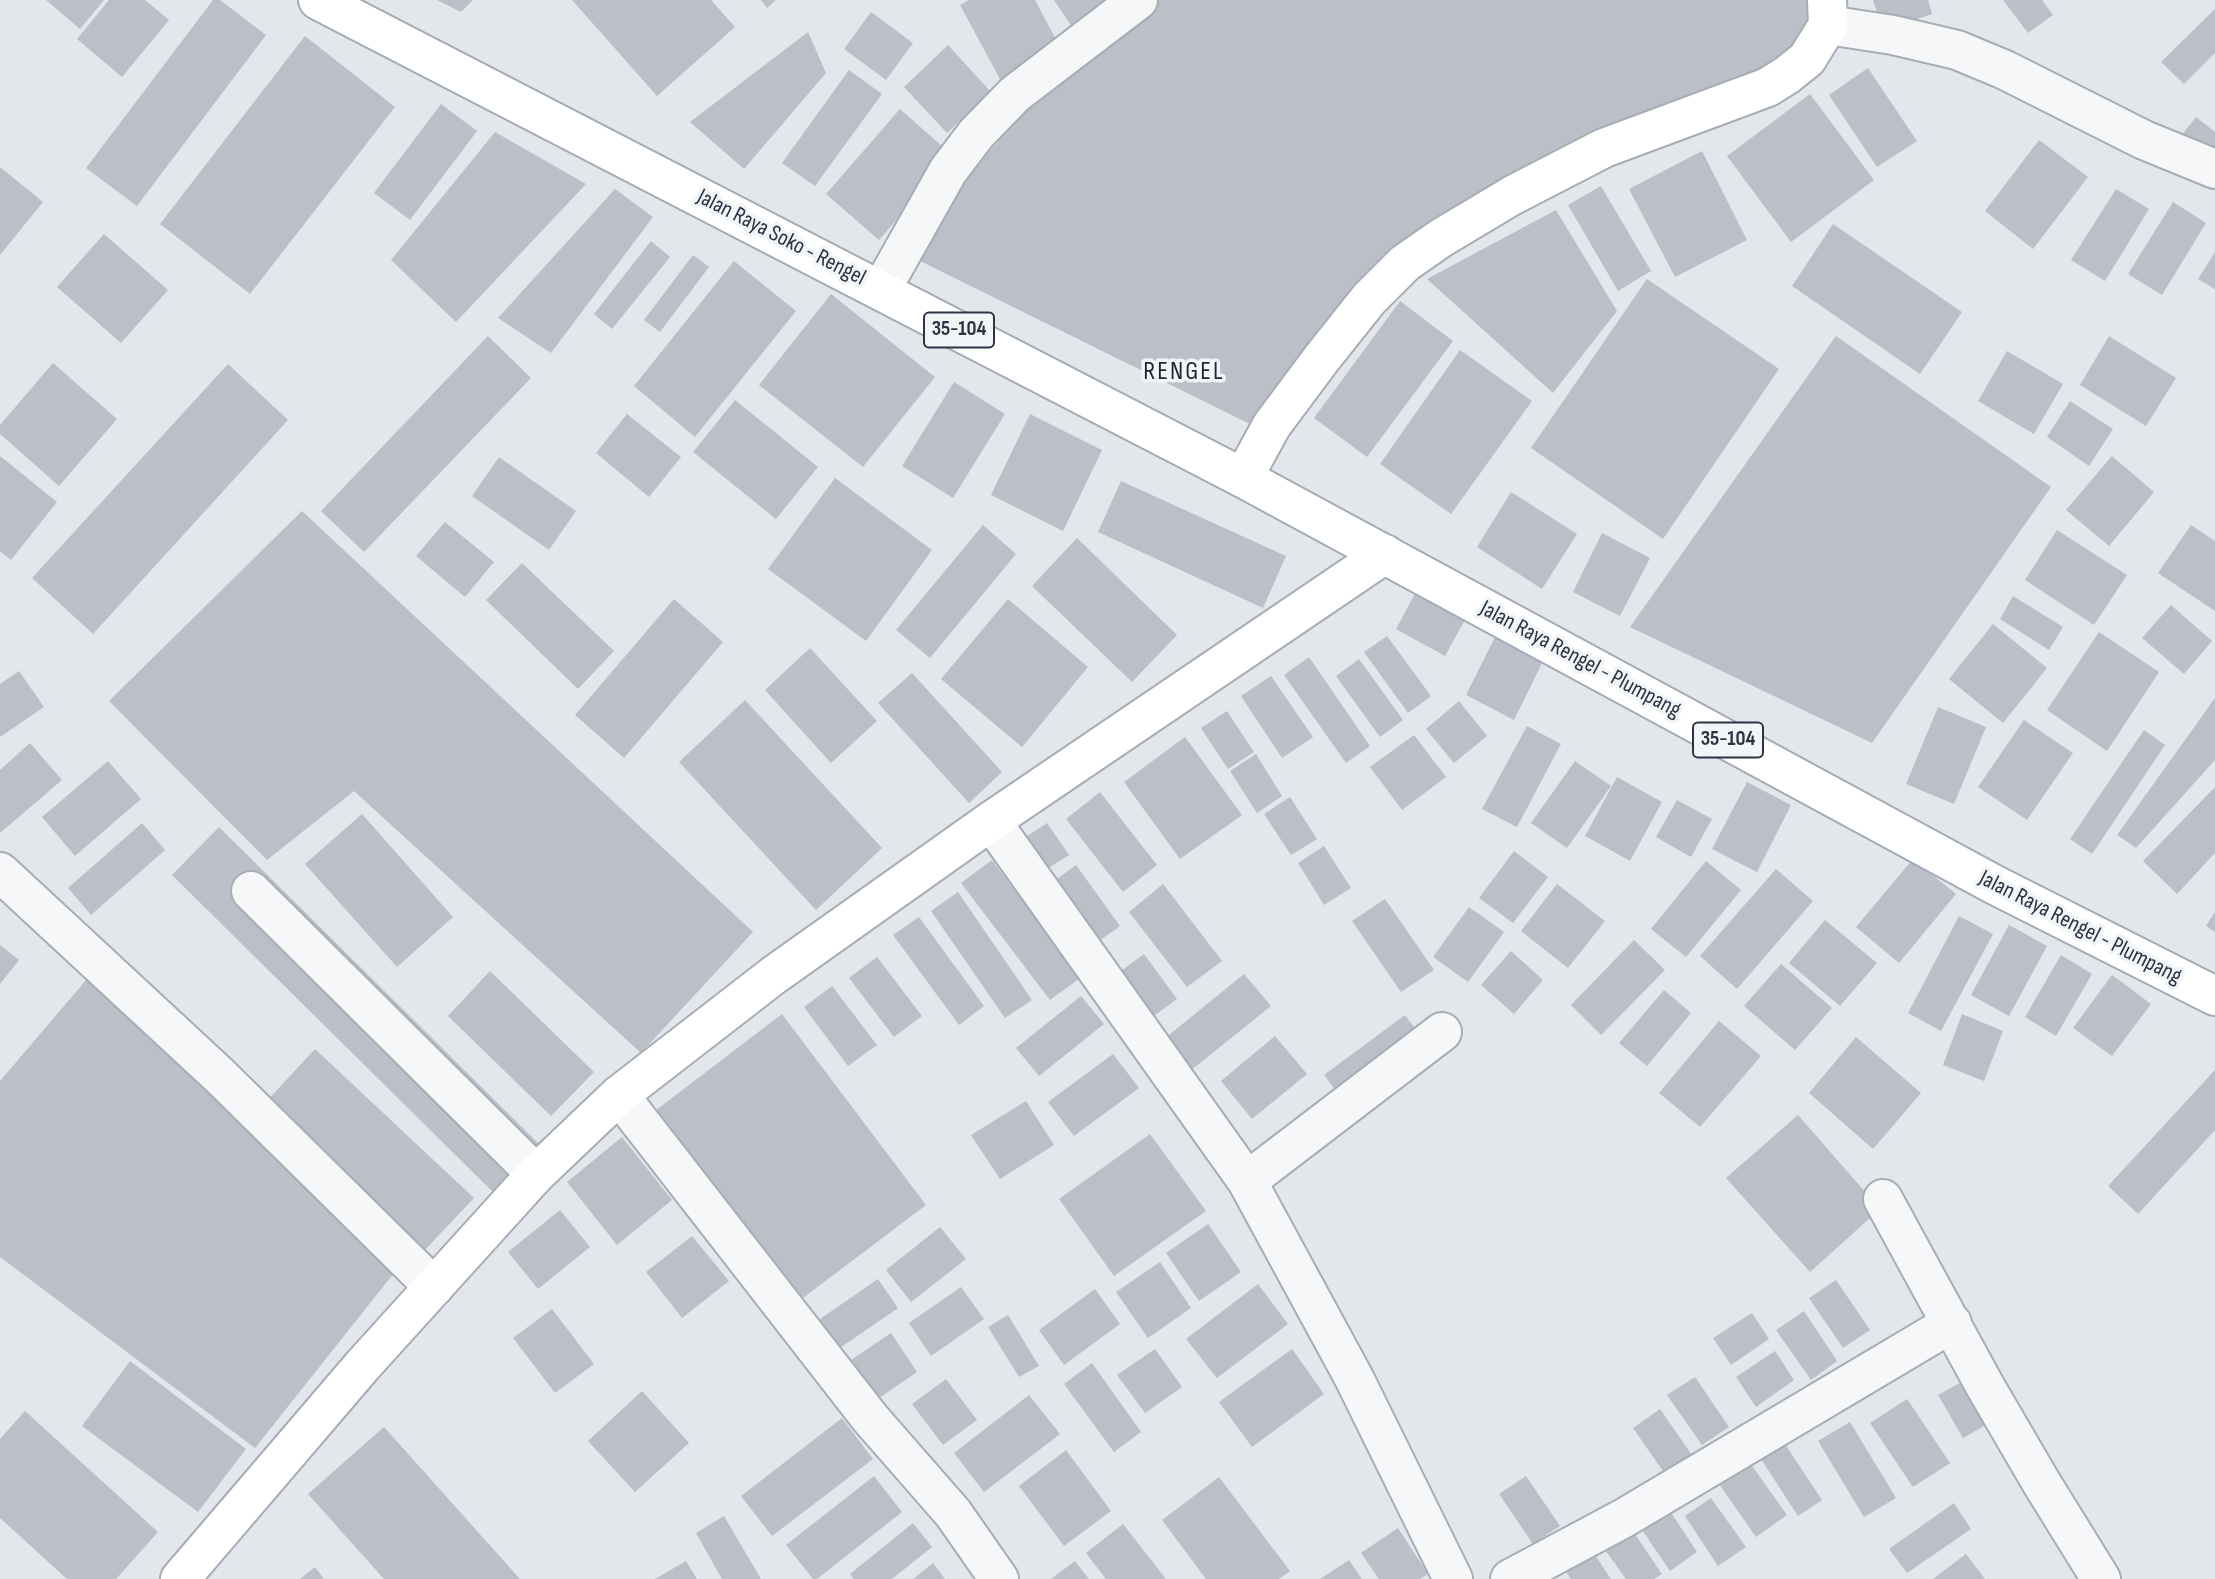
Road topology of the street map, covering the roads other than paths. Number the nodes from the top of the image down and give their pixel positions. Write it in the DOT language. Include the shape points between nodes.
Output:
graph roads {
  1 [pos="318,0"];
  2 [pos="1138,0"];
  3 [pos="1828,13"];
  4 [pos="2215,169"];
  5 [pos="881,290"];
  6 [pos="1243,478"];
  7 [pos="1385,554"];
  8 [pos="990,821"];
  9 [pos="0,872"];
  10 [pos="251,891"];
  11 [pos="2215,996"];
  12 [pos="1442,1032"];
  13 [pos="619,1095"];
  14 [pos="536,1174"];
  15 [pos="1247,1181"];
  16 [pos="1883,1199"];
  17 [pos="434,1287"];
  18 [pos="1952,1323"];
  19 [pos="1451,1578"];
  20 [pos="180,1579"];
  21 [pos="999,1579"];
  22 [pos="1510,1579"];
  23 [pos="2101,1579"];
  1 -- 5 [label="main road, Jalan Raya Soko - Rengel / 35-104"];
  2 -- 5 [label="street" via="1015,94 976,134 948,171"];
  3 -- 4 [label="street" via="1894,36 1957,50"];
  3 -- 6 [label="main road" via="1807,59 1768,87 1604,148 1513,195 1405,263 1322,358 1272,425"];
  5 -- 6 [label="main road, Jalan Raya Soko - Rengel / 35-104"];
  6 -- 7 [label="main road, Jalan Raya Rengel - Plumpang / 35-104"];
  7 -- 8 [label="main road"];
  7 -- 11 [label="main road, Jalan Raya Rengel - Plumpang / 35-104" via="1995,885"];
  8 -- 13 [label="main road" via="774,975"];
  8 -- 15 [label="street"];
  9 -- 17 [label="street" via="220,1076"];
  10 -- 14 [label="street"];
  12 -- 15 [label="street"];
  13 -- 14 [label="main road"];
  13 -- 21 [label="street" via="870,1418 953,1513"];
  14 -- 17 [label="main road"];
  15 -- 19 [label="street" via="1354,1377"];
  16 -- 18 [label="street"];
  17 -- 20 [label="main road"];
  18 -- 22 [label="street" via="1624,1518"];
  18 -- 23 [label="street"];
}
